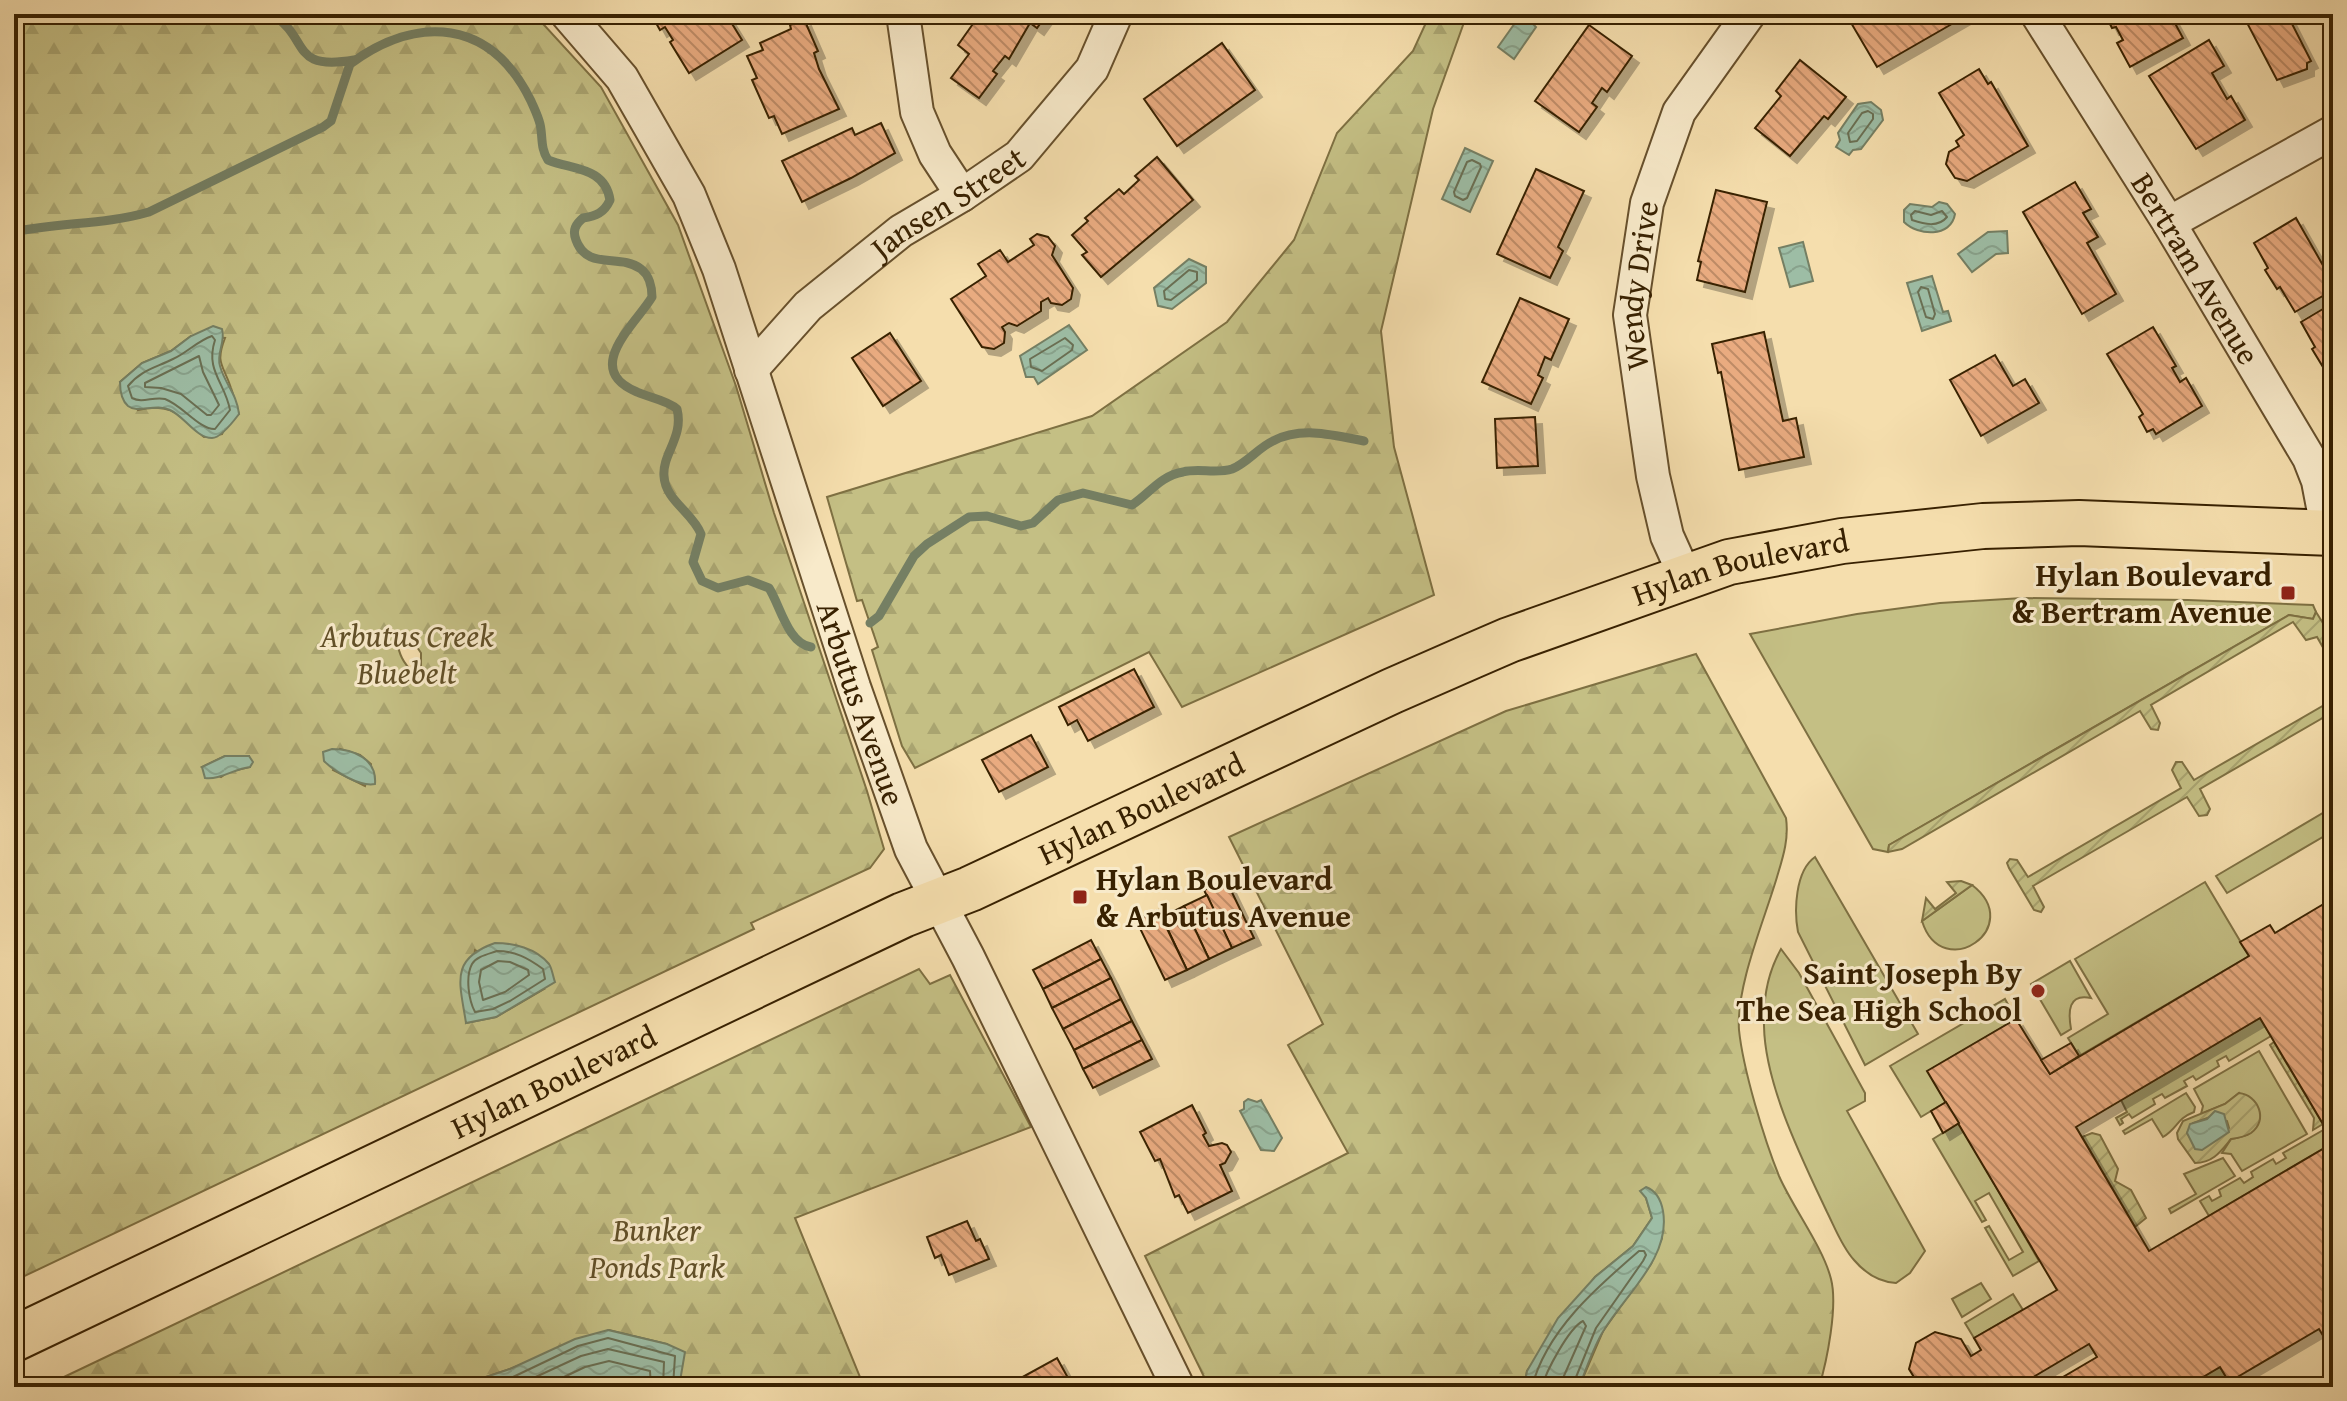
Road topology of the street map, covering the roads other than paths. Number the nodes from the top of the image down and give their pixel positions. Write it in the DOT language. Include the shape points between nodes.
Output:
graph roads {
  1 [pos="567,14"];
  2 [pos="903,14"];
  3 [pos="1116,14"];
  4 [pos="1749,14"];
  5 [pos="2037,14"];
  6 [pos="2333,132"];
  7 [pos="962,195"];
  8 [pos="2169,223"];
  9 [pos="751,370"];
  10 [pos="2331,533"];
  11 [pos="1685,576"];
  12 [pos="939,902"];
  13 [pos="14,1339"];
  14 [pos="1178,1387"];
  1 -- 9 [label="street, Arbutus Avenue" via="622,78 689,195"];
  2 -- 7 [label="street" via="917,112 935,154"];
  3 -- 7 [label="street, Jansen Street" via="1092,69 1019,156"];
  4 -- 11 [label="street, Wendy Drive" via="1679,112 1647,203 1630,315 1655,488 1667,536"];
  5 -- 8 [label="street, Bertram Avenue"];
  6 -- 8 [label="street"];
  7 -- 9 [label="street, Jansen Street" via="901,231 808,306"];
  8 -- 10 [label="street, Bertram Avenue" via="2314,468"];
  9 -- 12 [label="street, Arbutus Avenue" via="911,849"];
  10 -- 11 [label="main road, Hylan Boulevard" via="2091,523 1983,526 1800,548"];
  11 -- 12 [label="main road, Hylan Boulevard" via="1509,640 1392,691"];
  12 -- 13 [label="main road, Hylan Boulevard"];
  12 -- 14 [label="street, Arbutus Avenue"];
}
